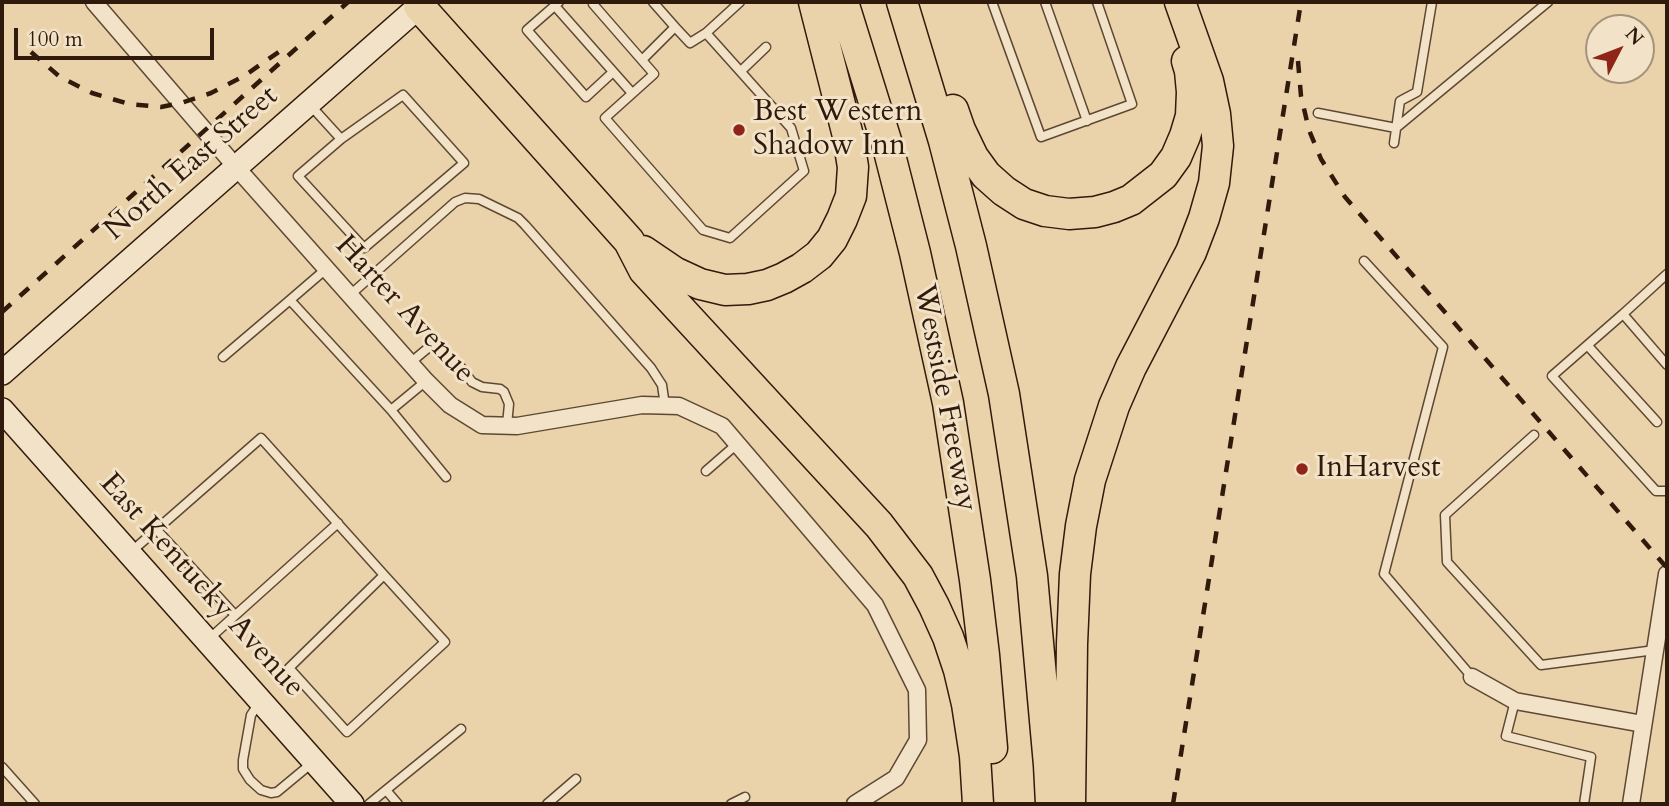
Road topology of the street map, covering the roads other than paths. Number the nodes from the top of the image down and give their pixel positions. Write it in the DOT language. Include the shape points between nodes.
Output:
graph roads {
  1 [pos="94,2"];
  2 [pos="595,2"];
  3 [pos="653,2"];
  4 [pos="740,2"];
  5 [pos="814,2"];
  6 [pos="843,2"];
  7 [pos="902,2"];
  8 [pos="913,2"];
  9 [pos="992,2"];
  10 [pos="1045,2"];
  11 [pos="1097,2"];
  12 [pos="1163,2"];
  13 [pos="1180,2"];
  14 [pos="1432,2"];
  15 [pos="1548,2"];
  16 [pos="557,4"];
  17 [pos="1539,6"];
  18 [pos="415,7"];
  19 [pos="675,27"];
  20 [pos="706,33"];
  21 [pos="766,47"];
  22 [pos="643,59"];
  23 [pos="741,71"];
  24 [pos="613,72"];
  25 [pos="632,93"];
  26 [pos="309,103"];
  27 [pos="1318,113"];
  28 [pos="1087,121"];
  29 [pos="1396,128"];
  30 [pos="341,139"];
  31 [pos="1394,143"];
  32 [pos="236,167"];
  33 [pos="629,241"];
  34 [pos="1364,261"];
  35 [pos="326,268"];
  36 [pos="1667,274"];
  37 [pos="350,295"];
  38 [pos="290,300"];
  39 [pos="1623,314"];
  40 [pos="1588,346"];
  41 [pos="223,357"];
  42 [pos="410,362"];
  43 [pos="1667,365"];
  44 [pos="2,373"];
  45 [pos="426,381"];
  46 [pos="665,406"];
  47 [pos="2,410"];
  48 [pos="391,410"];
  49 [pos="1657,422"];
  50 [pos="507,425"];
  51 [pos="1534,435"];
  52 [pos="737,444"];
  53 [pos="706,471"];
  54 [pos="446,477"];
  55 [pos="1667,491"];
  56 [pos="338,523"];
  57 [pos="156,529"];
  58 [pos="129,553"];
  59 [pos="1667,573"];
  60 [pos="384,575"];
  61 [pos="235,615"];
  62 [pos="207,640"];
  63 [pos="1655,650"];
  64 [pos="1472,677"];
  65 [pos="261,701"];
  66 [pos="1515,701"];
  67 [pos="1643,724"];
  68 [pos="461,729"];
  69 [pos="314,761"];
  70 [pos="2,767"];
  71 [pos="576,779"];
  72 [pos="386,790"];
  73 [pos="745,797"];
  74 [pos="864,802"];
  75 [pos="35,804"];
  76 [pos="352,804"];
  77 [pos="369,804"];
  78 [pos="398,804"];
  79 [pos="547,804"];
  80 [pos="731,804"];
  81 [pos="978,804"];
  82 [pos="995,804"];
  83 [pos="1051,804"];
  84 [pos="1070,804"];
  85 [pos="1584,804"];
  86 [pos="1631,804"];
  1 -- 32 [label="street, Harter Avenue"];
  2 -- 22 [label="lane"];
  3 -- 19 [label="lane"];
  4 -- 20 [label="lane"];
  5 -- 33 [label="highway" via="853,167 851,196 832,239 819,255 784,278 748,289 725,290 674,272"];
  6 -- 82 [label="highway, Westside Freeway" via="892,160 948,403 984,655"];
  7 -- 83 [label="highway, Westside Freeway" via="944,141 1004,394 1032,576"];
  8 -- 12 [label="highway" via="960,130 986,175 1024,204 1069,214 1095,212 1131,200 1163,175 1181,146 1191,116 1190,71"];
  9 -- 28 [label="lane" via="1041,138"];
  10 -- 28 [label="lane"];
  11 -- 28 [label="lane" via="1132,104"];
  13 -- 84 [label="highway" via="1215,114 1214,183 1191,252 1114,406 1090,480 1075,574"];
  14 -- 29 [label="lane" via="1417,92 1400,100"];
  15 -- 17 [label="lane"];
  16 -- 24 [label="lane"];
  16 -- 24 [label="lane" via="527,30 586,97"];
  17 -- 29 [label="lane"];
  18 -- 26 [label="main road, North East Street"];
  18 -- 33 [label="highway"];
  19 -- 20 [label="lane" via="690,43"];
  19 -- 22 [label="lane"];
  20 -- 23 [label="lane"];
  21 -- 23 [label="lane"];
  22 -- 25 [label="lane" via="654,74"];
  23 -- 25 [label="lane" via="791,128 804,171 730,238 704,230 605,118"];
  24 -- 25 [label="lane"];
  26 -- 30 [label="lane"];
  26 -- 32 [label="main road, North East Street"];
  27 -- 29 [label="lane"];
  29 -- 31 [label="lane"];
  30 -- 30 [label="lane" via="298,176 364,248 464,163 403,95"];
  32 -- 35 [label="street, Harter Avenue"];
  32 -- 44 [label="main road, North East Street"];
  33 -- 81 [label="highway" via="645,270 879,525 918,576 959,670 975,756"];
  34 -- 64 [label="lane" via="1443,347 1384,574"];
  35 -- 37 [label="street, Harter Avenue"];
  35 -- 38 [label="lane"];
  36 -- 39 [label="lane"];
  37 -- 42 [label="street, Harter Avenue"];
  37 -- 46 [label="lane" via="455,202 479,199 525,225 651,368 662,385"];
  38 -- 41 [label="lane"];
  38 -- 48 [label="lane"];
  39 -- 40 [label="lane"];
  39 -- 43 [label="lane"];
  40 -- 49 [label="lane"];
  40 -- 55 [label="lane" via="1552,376 1656,491"];
  42 -- 45 [label="street, Harter Avenue"];
  42 -- 50 [label="lane" via="432,346 443,351 472,382 504,392 509,404"];
  45 -- 48 [label="lane"];
  45 -- 50 [label="street, Harter Avenue" via="450,405 482,425"];
  46 -- 50 [label="street, Harter Avenue" via="642,405"];
  46 -- 52 [label="street, Harter Avenue" via="679,406 722,426"];
  47 -- 58 [label="main road, East Kentucky Avenue"];
  48 -- 54 [label="lane"];
  51 -- 63 [label="lane" via="1445,515 1447,562 1541,665"];
  52 -- 53 [label="lane"];
  52 -- 74 [label="street, Harter Avenue" via="875,605 917,690 918,740 896,778"];
  56 -- 57 [label="lane" via="261,438"];
  56 -- 60 [label="lane"];
  56 -- 61 [label="lane"];
  57 -- 58 [label="lane"];
  57 -- 61 [label="lane"];
  58 -- 62 [label="main road, East Kentucky Avenue"];
  59 -- 63 [label="street"];
  60 -- 60 [label="lane" via="445,642 347,732 289,668"];
  61 -- 62 [label="lane"];
  62 -- 65 [label="main road, East Kentucky Avenue"];
  63 -- 67 [label="street"];
  64 -- 66 [label="street"];
  65 -- 69 [label="main road, East Kentucky Avenue"];
  65 -- 69 [label="lane" via="251,715 243,760 250,780 261,790 277,792"];
  66 -- 67 [label="street"];
  66 -- 85 [label="lane" via="1506,736 1591,757"];
  67 -- 86 [label="street"];
  68 -- 72 [label="lane"];
  69 -- 76 [label="main road, East Kentucky Avenue"];
  70 -- 75 [label="lane"];
  71 -- 79 [label="lane"];
  72 -- 77 [label="lane"];
  72 -- 78 [label="lane"];
  73 -- 80 [label="lane"];
}
